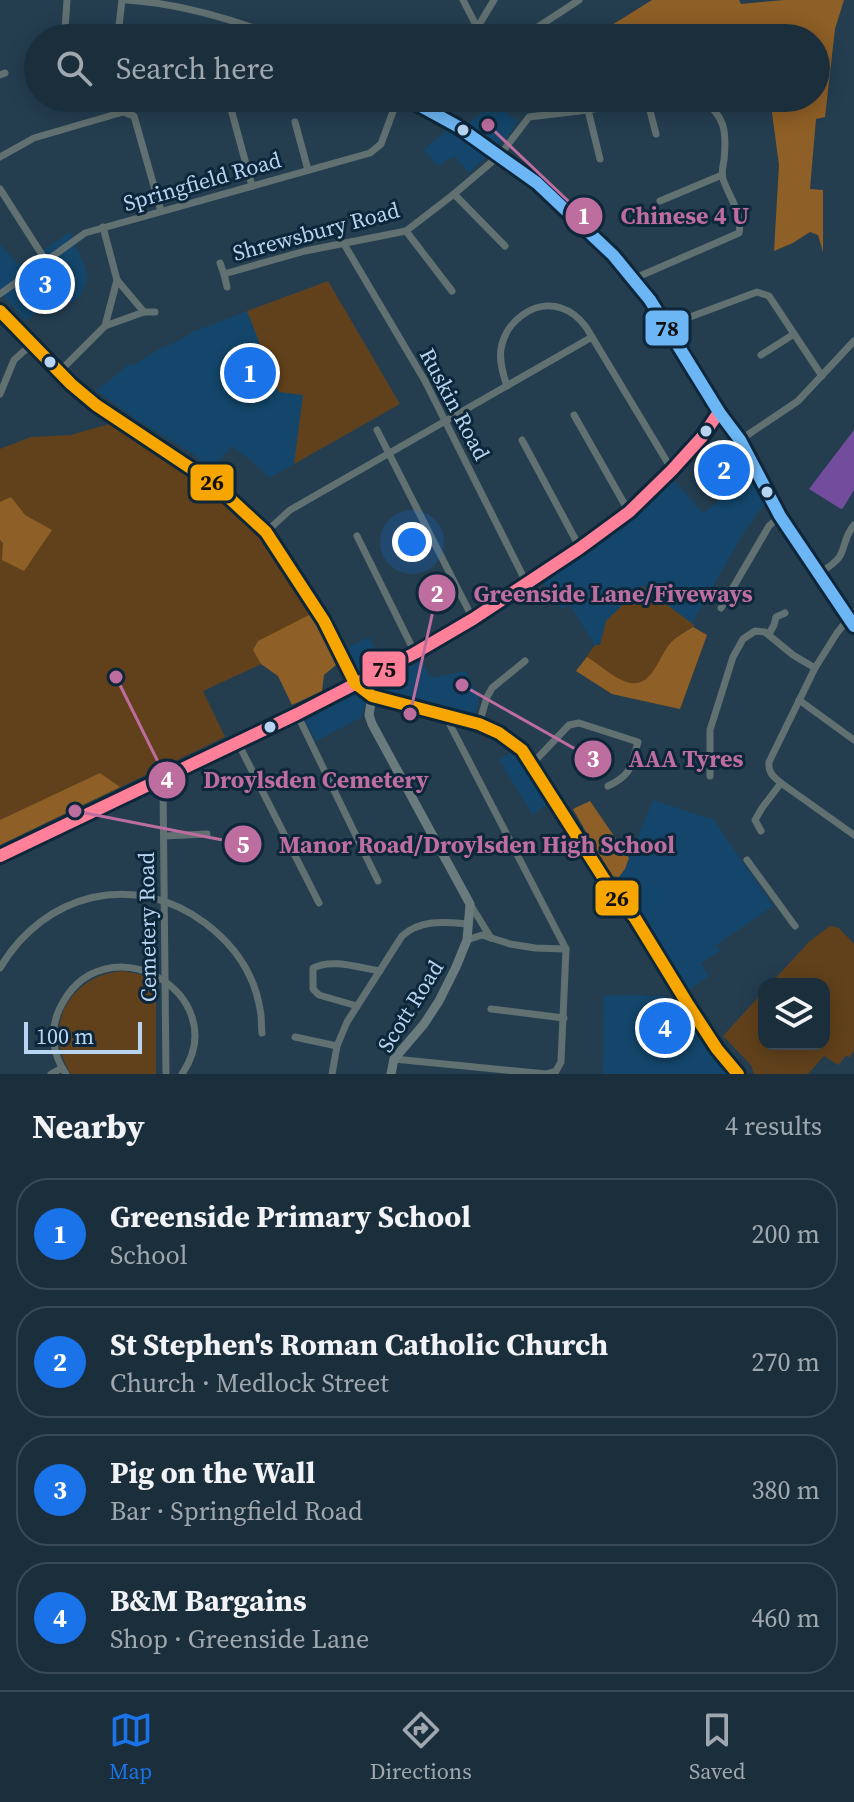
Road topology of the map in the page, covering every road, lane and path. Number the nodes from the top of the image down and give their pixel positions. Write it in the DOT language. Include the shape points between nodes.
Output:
graph roads {
  1 [pos="67,0"];
  2 [pos="124,0"];
  3 [pos="463,0"];
  4 [pos="494,0"];
  5 [pos="579,0"];
  6 [pos="65,24"];
  7 [pos="120,24"];
  8 [pos="246,24"];
  9 [pos="471,24"];
  10 [pos="481,24"];
  11 [pos="542,24"];
  12 [pos="232,112"];
  13 [pos="393,112"];
  14 [pos="431,112"];
  15 [pos="571,112"];
  16 [pos="588,112"];
  17 [pos="652,112"];
  18 [pos="716,112"];
  19 [pos="295,122"];
  20 [pos="656,134"];
  21 [pos="500,155"];
  22 [pos="0,157"];
  23 [pos="600,159"];
  24 [pos="308,170"];
  25 [pos="722,175"];
  26 [pos="252,186"];
  27 [pos="0,189"];
  28 [pos="454,194"];
  29 [pos="660,201"];
  30 [pos="161,211"];
  31 [pos="103,227"];
  32 [pos="406,231"];
  33 [pos="344,244"];
  34 [pos="505,246"];
  35 [pos="46,261"];
  36 [pos="220,263"];
  37 [pos="224,274"];
  38 [pos="633,279"];
  39 [pos="117,280"];
  40 [pos="227,287"];
  41 [pos="452,291"];
  42 [pos="0,294"];
  43 [pos="0,311"];
  44 [pos="144,312"];
  45 [pos="155,312"];
  46 [pos="105,326"];
  47 [pos="666,326"];
  48 [pos="794,334"];
  49 [pos="592,337"];
  50 [pos="854,341"];
  51 [pos="32,344"];
  52 [pos="761,355"];
  53 [pos="59,372"];
  54 [pos="822,376"];
  55 [pos="507,386"];
  56 [pos="0,394"];
  57 [pos="719,412"];
  58 [pos="574,415"];
  59 [pos="445,421"];
  60 [pos="377,430"];
  61 [pos="522,440"];
  62 [pos="740,440"];
  63 [pos="389,453"];
  64 [pos="672,470"];
  65 [pos="629,512"];
  66 [pos="780,516"];
  67 [pos="854,525"];
  68 [pos="266,532"];
  69 [pos="357,536"];
  70 [pos="580,548"];
  71 [pos="819,573"];
  72 [pos="527,584"];
  73 [pos="721,608"];
  74 [pos="767,609"];
  75 [pos="854,612"];
  76 [pos="785,613"];
  77 [pos="776,617"];
  78 [pos="473,619"];
  79 [pos="852,623"];
  80 [pos="769,634"];
  81 [pos="415,653"];
  82 [pos="525,661"];
  83 [pos="815,668"];
  84 [pos="355,683"];
  85 [pos="372,696"];
  86 [pos="799,700"];
  87 [pos="297,714"];
  88 [pos="445,715"];
  89 [pos="479,724"];
  90 [pos="854,740"];
  91 [pos="237,741"];
  92 [pos="532,764"];
  93 [pos="710,776"];
  94 [pos="161,779"];
  95 [pos="781,783"];
  96 [pos="608,786"];
  97 [pos="761,831"];
  98 [pos="207,834"];
  99 [pos="854,835"];
  100 [pos="164,836"];
  101 [pos="0,856"];
  102 [pos="747,860"];
  103 [pos="378,881"];
  104 [pos="164,900"];
  105 [pos="319,903"];
  106 [pos="470,904"];
  107 [pos="469,924"];
  108 [pos="795,926"];
  109 [pos="491,938"];
  110 [pos="467,940"];
  111 [pos="566,949"];
  112 [pos="0,968"];
  113 [pos="380,971"];
  114 [pos="165,980"];
  115 [pos="357,1006"];
  116 [pos="491,1009"];
  117 [pos="564,1018"];
  118 [pos="262,1033"];
  119 [pos="295,1037"];
  120 [pos="337,1046"];
  121 [pos="394,1059"];
  122 [pos="64,1071"];
  123 [pos="51,1074"];
  124 [pos="166,1074"];
  125 [pos="182,1074"];
  126 [pos="332,1074"];
  127 [pos="391,1074"];
  128 [pos="738,1074"];
  1 -- 6 [label="street"];
  2 -- 7 [label="street"];
  2 -- 8 [label="street"];
  3 -- 9 [label="street"];
  4 -- 10 [label="street"];
  5 -- 11 [label="street"];
  12 -- 26 [label="street"];
  13 -- 24 [label="street, Springfield Road" via="381,144 370,153"];
  14 -- 21 [label="street"];
  15 -- 21 [label="street, Shrewsbury Road" via="529,117"];
  16 -- 23 [label="street"];
  17 -- 20 [label="street"];
  18 -- 25 [label="street" via="726,141"];
  19 -- 24 [label="street"];
  21 -- 28 [label="street, Shrewsbury Road"];
  21 -- 38 [label="street" via="537,183"];
  22 -- 30 [label="street" via="34,138 123,112 134,116"];
  24 -- 26 [label="street, Springfield Road"];
  25 -- 29 [label="street"];
  25 -- 38 [label="street" via="741,222 739,233"];
  26 -- 30 [label="street, Springfield Road"];
  27 -- 35 [label="street"];
  28 -- 32 [label="street, Shrewsbury Road"];
  28 -- 34 [label="street"];
  30 -- 31 [label="street, Springfield Road"];
  31 -- 35 [label="street, Springfield Road" via="85,233"];
  31 -- 39 [label="street"];
  32 -- 33 [label="street, Shrewsbury Road"];
  32 -- 41 [label="street"];
  33 -- 37 [label="street, Shrewsbury Road"];
  33 -- 59 [label="street, Ruskin Road"];
  35 -- 42 [label="street, Springfield Road"];
  36 -- 37 [label="street, Shrewsbury Road"];
  37 -- 40 [label="street"];
  38 -- 47 [label="street"];
  39 -- 44 [label="street"];
  39 -- 46 [label="street"];
  43 -- 51 [label="street"];
  44 -- 45 [label="street"];
  44 -- 46 [label="street"];
  46 -- 53 [label="street"];
  47 -- 48 [label="street" via="757,292 769,296"];
  47 -- 57 [label="street"];
  48 -- 52 [label="street"];
  48 -- 54 [label="street"];
  49 -- 55 [label="street"];
  49 -- 55 [label="street" via="579,318 560,307 540,307 521,315 501,348"];
  49 -- 64 [label="street"];
  50 -- 54 [label="street"];
  51 -- 53 [label="street"];
  51 -- 56 [label="street" via="14,360"];
  53 -- 68 [label="street" via="96,405 213,483"];
  54 -- 62 [label="street" via="798,401"];
  55 -- 59 [label="street"];
  57 -- 62 [label="street"];
  57 -- 64 [label="street"];
  58 -- 65 [label="street"];
  59 -- 63 [label="street"];
  59 -- 72 [label="street, Ruskin Road"];
  60 -- 63 [label="street"];
  61 -- 70 [label="street"];
  62 -- 66 [label="street"];
  63 -- 68 [label="street" via="290,510"];
  63 -- 78 [label="street"];
  64 -- 65 [label="street"];
  65 -- 70 [label="street"];
  66 -- 71 [label="street"];
  66 -- 73 [label="street"];
  67 -- 71 [label="street" via="840,556"];
  68 -- 84 [label="street" via="324,621"];
  69 -- 81 [label="street"];
  70 -- 72 [label="street"];
  71 -- 79 [label="street"];
  72 -- 78 [label="street"];
  74 -- 77 [label="street"];
  75 -- 79 [label="street"];
  76 -- 77 [label="street"];
  77 -- 80 [label="street"];
  78 -- 81 [label="street"];
  79 -- 83 [label="street" via="837,633"];
  80 -- 83 [label="street"];
  80 -- 93 [label="street" via="748,634 733,657 710,730"];
  81 -- 84 [label="street"];
  82 -- 89 [label="street" via="492,688"];
  83 -- 86 [label="street"];
  84 -- 85 [label="street"];
  84 -- 87 [label="street"];
  85 -- 88 [label="street"];
  85 -- 106 [label="street" via="372,724"];
  86 -- 90 [label="street"];
  86 -- 95 [label="street" via="769,762 770,774"];
  87 -- 91 [label="street"];
  87 -- 103 [label="street"];
  88 -- 89 [label="street"];
  88 -- 111 [label="street"];
  89 -- 92 [label="street" via="522,750"];
  91 -- 94 [label="street"];
  91 -- 105 [label="street"];
  92 -- 96 [label="street" via="569,725 579,723 638,742 629,773"];
  92 -- 128 [label="street"];
  94 -- 100 [label="street, Cemetery Road"];
  94 -- 101 [label="street"];
  95 -- 97 [label="street" via="755,820"];
  95 -- 99 [label="street"];
  98 -- 100 [label="street"];
  100 -- 104 [label="street, Cemetery Road"];
  102 -- 108 [label="street"];
  104 -- 112 [label="street" via="117,895 67,906 26,933"];
  104 -- 114 [label="street, Cemetery Road"];
  104 -- 118 [label="street" via="198,918 231,946 254,986"];
  106 -- 107 [label="street, Scott Road"];
  106 -- 109 [label="street"];
  107 -- 110 [label="street, Scott Road"];
  107 -- 113 [label="street" via="442,922 409,929"];
  109 -- 110 [label="street"];
  109 -- 111 [label="street"];
  110 -- 121 [label="street, Scott Road" via="439,1001"];
  111 -- 117 [label="street"];
  113 -- 115 [label="street"];
  113 -- 115 [label="street" via="333,964 313,968 313,989 319,995"];
  114 -- 122 [label="street" via="139,969 115,967 81,981 65,999 54,1026 53,1045"];
  114 -- 124 [label="street, Cemetery Road"];
  114 -- 125 [label="street" via="184,999 193,1021 193,1048"];
  115 -- 120 [label="street"];
  116 -- 117 [label="street"];
  117 -- 121 [label="street" via="561,1062 546,1074"];
  119 -- 120 [label="street"];
  120 -- 126 [label="street"];
  121 -- 127 [label="street, Scott Road"];
  122 -- 123 [label="street"];
}
